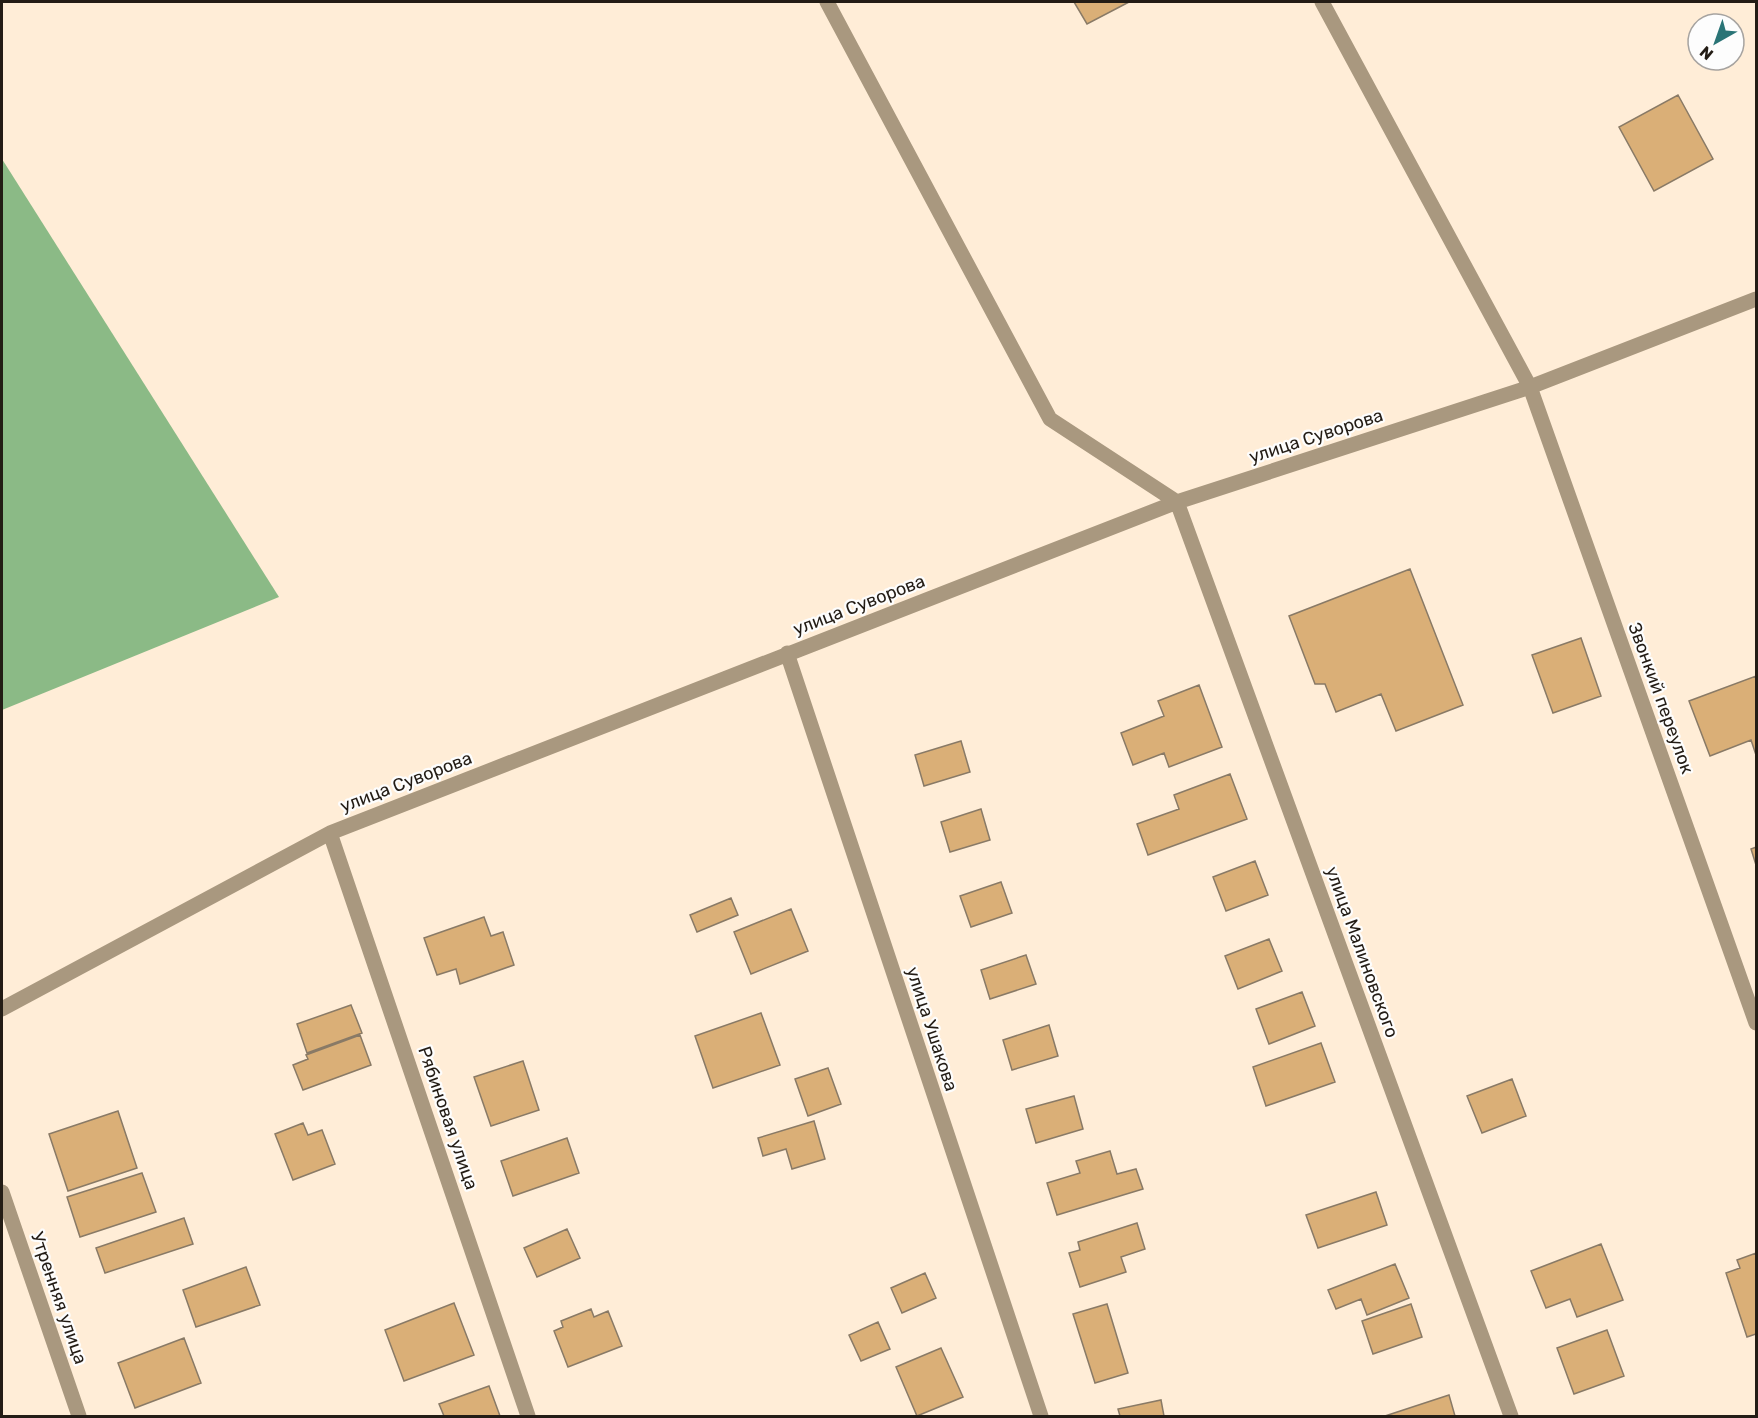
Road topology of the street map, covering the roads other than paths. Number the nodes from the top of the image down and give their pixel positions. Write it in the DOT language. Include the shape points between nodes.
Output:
graph roads {
  1 [pos="827,2"];
  2 [pos="1322,2"];
  3 [pos="1756,299"];
  4 [pos="1530,387"];
  5 [pos="1177,502"];
  6 [pos="787,654"];
  7 [pos="330,833"];
  8 [pos="2,1009"];
  9 [pos="1756,1023"];
  10 [pos="2,1192"];
  11 [pos="79,1416"];
  12 [pos="528,1416"];
  13 [pos="1041,1416"];
  14 [pos="1511,1416"];
  1 -- 5 [label="street" via="1050,419"];
  2 -- 4 [label="street, Звонкий переулок"];
  3 -- 4 [label="street, улица Суворова"];
  4 -- 5 [label="street, улица Суворова"];
  4 -- 9 [label="street, Звонкий переулок"];
  5 -- 6 [label="street, улица Суворова"];
  5 -- 14 [label="street, улица Малиновского"];
  6 -- 7 [label="street, улица Суворова"];
  6 -- 13 [label="street, улица Ушакова"];
  7 -- 8 [label="street, улица Суворова"];
  7 -- 12 [label="street, Рябиновая улица"];
  10 -- 11 [label="street, Утренняя улица"];
}
